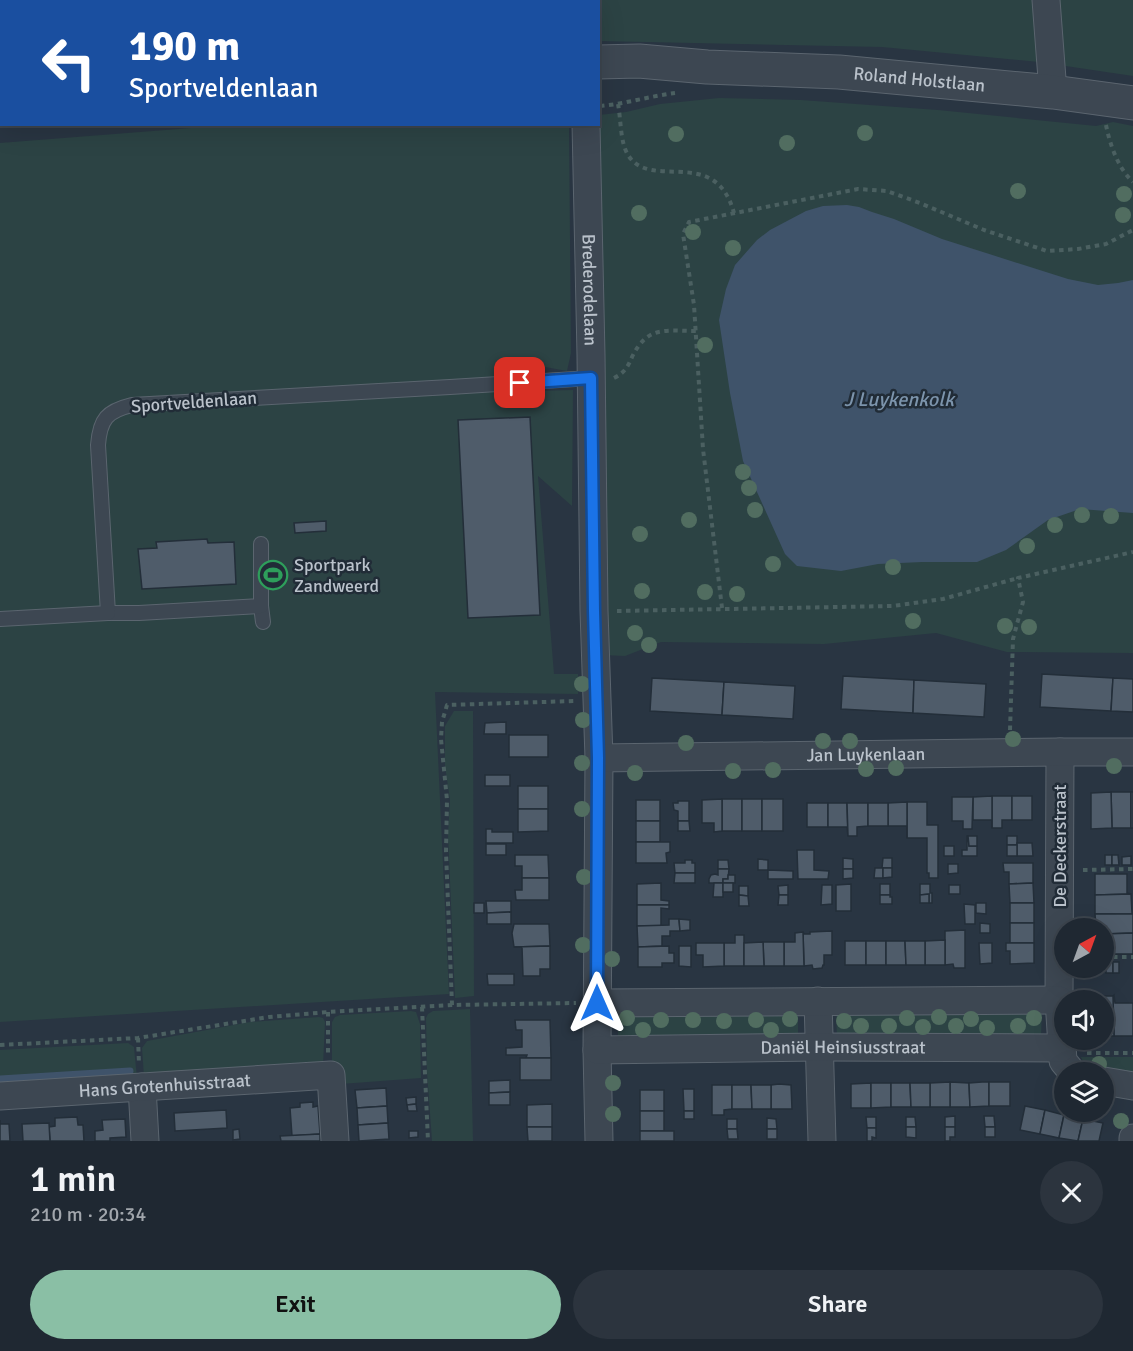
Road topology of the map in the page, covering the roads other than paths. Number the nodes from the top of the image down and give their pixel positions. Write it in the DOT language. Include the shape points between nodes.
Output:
graph roads {
  1 [pos="1046,0"];
  2 [pos="600,62"];
  3 [pos="706,67"];
  4 [pos="1053,92"];
  5 [pos="608,93"];
  6 [pos="1133,103"];
  7 [pos="586,126"];
  8 [pos="591,378"];
  9 [pos="261,544"];
  10 [pos="261,606"];
  11 [pos="108,613"];
  12 [pos="0,619"];
  13 [pos="263,622"];
  14 [pos="1060,752"];
  15 [pos="1133,752"];
  16 [pos="598,758"];
  17 [pos="1059,990"];
  18 [pos="1054,1000"];
  19 [pos="818,1001"];
  20 [pos="597,1003"];
  21 [pos="819,1047"];
  22 [pos="597,1050"];
  23 [pos="1065,1058"];
  24 [pos="1114,1083"];
  25 [pos="1133,1086"];
  26 [pos="142,1087"];
  27 [pos="0,1096"];
  28 [pos="145,1141"];
  29 [pos="335,1141"];
  30 [pos="598,1141"];
  31 [pos="822,1141"];
  1 -- 4 [label="street"];
  2 -- 3 [label="street, Roland Holstlaan"];
  3 -- 4 [label="street, Roland Holstlaan" via="839,72"];
  3 -- 5 [label="street, Roland Holstlaan" via="639,80"];
  4 -- 6 [label="street, Roland Holstlaan"];
  7 -- 8 [label="street, Brederodelaan"];
  8 -- 11 [label="lane, Sportveldenlaan" via="118,408 105,418 98,445"];
  8 -- 16 [label="street, Brederodelaan"];
  9 -- 10 [label="lane"];
  10 -- 11 [label="lane"];
  10 -- 13 [label="lane"];
  11 -- 12 [label="lane"];
  14 -- 15 [label="street, Jan Luykenlaan"];
  14 -- 16 [label="street, Jan Luykenlaan"];
  14 -- 17 [label="street, De Deckerstraat"];
  16 -- 20 [label="street, Brederodelaan"];
  18 -- 19 [label="street"];
  19 -- 20 [label="street"];
  19 -- 21 [label="street"];
  20 -- 22 [label="street, Brederodelaan"];
  21 -- 22 [label="street, Daniël Heinsiusstraat"];
  21 -- 23 [label="street, Daniël Heinsiusstraat"];
  21 -- 31 [label="street"];
  22 -- 30 [label="street, Brederodelaan"];
  24 -- 25 [label="street"];
  26 -- 27 [label="street, Hans Grotenhuisstraat"];
  26 -- 28 [label="street"];
  26 -- 29 [label="street, Hans Grotenhuisstraat" via="331,1075"];
}
